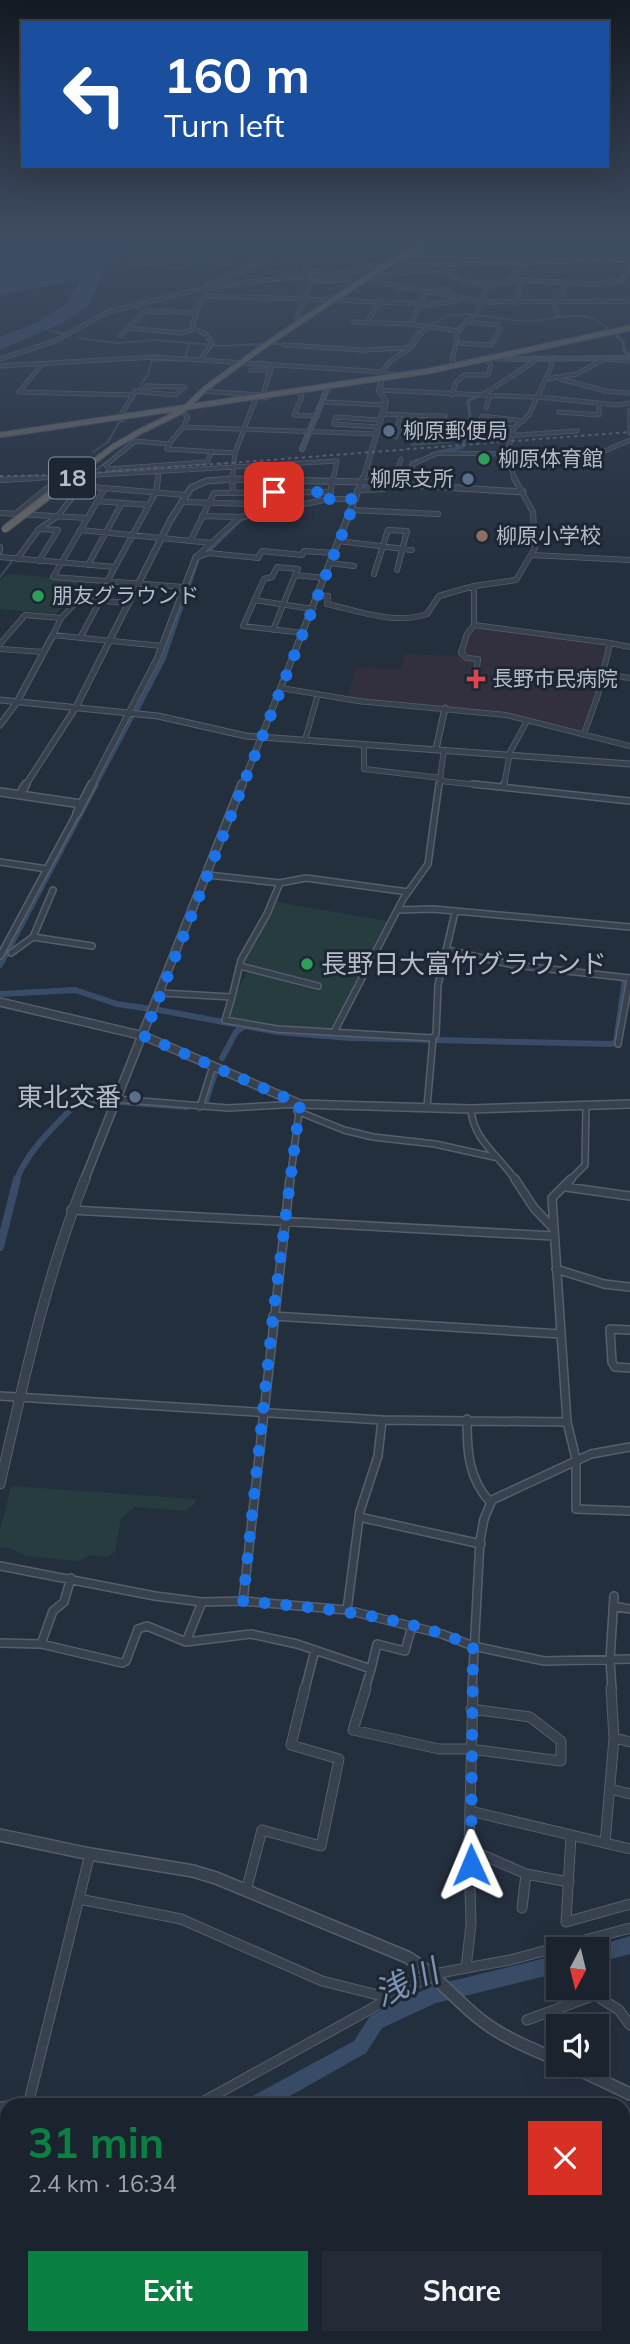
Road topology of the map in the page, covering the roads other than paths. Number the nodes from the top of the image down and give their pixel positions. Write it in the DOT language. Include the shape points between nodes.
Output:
graph roads {
  1 [pos="26,350"];
  2 [pos="207,350"];
  3 [pos="260,350"];
  4 [pos="348,350"];
  5 [pos="378,350"];
  6 [pos="406,350"];
  7 [pos="455,350"];
  8 [pos="524,350"];
  9 [pos="503,355"];
  10 [pos="552,358"];
  11 [pos="0,359"];
  12 [pos="533,359"];
  13 [pos="200,360"];
  14 [pos="487,360"];
  15 [pos="630,360"];
  16 [pos="44,363"];
  17 [pos="242,363"];
  18 [pos="457,365"];
  19 [pos="0,366"];
  20 [pos="271,368"];
  21 [pos="251,370"];
  22 [pos="382,377"];
  23 [pos="560,379"];
  24 [pos="547,380"];
  25 [pos="328,388"];
  26 [pos="379,390"];
  27 [pos="142,391"];
  28 [pos="203,391"];
  29 [pos="299,393"];
  30 [pos="630,393"];
  31 [pos="452,394"];
  32 [pos="133,395"];
  33 [pos="264,396"];
  34 [pos="478,396"];
  35 [pos="490,396"];
  36 [pos="535,398"];
  37 [pos="255,400"];
  38 [pos="565,400"];
  39 [pos="323,402"];
  40 [pos="630,403"];
  41 [pos="599,404"];
  42 [pos="385,405"];
  43 [pos="486,408"];
  44 [pos="630,410"];
  45 [pos="184,411"];
  46 [pos="154,415"];
  47 [pos="400,415"];
  48 [pos="431,415"];
  49 [pos="318,416"];
  50 [pos="445,416"];
  51 [pos="380,417"];
  52 [pos="122,418"];
  53 [pos="165,420"];
  54 [pos="524,421"];
  55 [pos="480,425"];
  56 [pos="183,427"];
  57 [pos="378,427"];
  58 [pos="514,428"];
  59 [pos="243,430"];
  60 [pos="397,430"];
  61 [pos="415,431"];
  62 [pos="433,431"];
  63 [pos="577,431"];
  64 [pos="310,432"];
  65 [pos="630,433"];
  66 [pos="377,434"];
  67 [pos="512,435"];
  68 [pos="0,436"];
  69 [pos="396,437"];
  70 [pos="630,440"];
  71 [pos="168,447"];
  72 [pos="302,449"];
  73 [pos="212,451"];
  74 [pos="235,453"];
  75 [pos="507,454"];
  76 [pos="401,459"];
  77 [pos="294,464"];
  78 [pos="163,465"];
  79 [pos="232,467"];
  80 [pos="510,468"];
  81 [pos="366,470"];
  82 [pos="159,471"];
  83 [pos="99,475"];
  84 [pos="61,477"];
  85 [pos="234,479"];
  86 [pos="0,480"];
  87 [pos="292,480"];
  88 [pos="333,481"];
  89 [pos="362,482"];
  90 [pos="393,483"];
  91 [pos="91,486"];
  92 [pos="105,488"];
  93 [pos="360,490"];
  94 [pos="156,492"];
  95 [pos="233,492"];
  96 [pos="258,492"];
  97 [pos="289,492"];
  98 [pos="331,492"];
  99 [pos="523,492"];
  100 [pos="185,495"];
  101 [pos="329,499"];
  102 [pos="356,499"];
  103 [pos="97,501"];
  104 [pos="181,502"];
  105 [pos="122,503"];
  106 [pos="208,504"];
  107 [pos="257,504"];
  108 [pos="149,505"];
  109 [pos="351,510"];
  110 [pos="0,513"];
  111 [pos="257,513"];
  112 [pos="15,514"];
  113 [pos="438,514"];
  114 [pos="58,516"];
  115 [pos="202,516"];
  116 [pos="240,517"];
  117 [pos="87,518"];
  118 [pos="39,529"];
  119 [pos="80,530"];
  120 [pos="2,531"];
  121 [pos="105,533"];
  122 [pos="133,535"];
  123 [pos="162,538"];
  124 [pos="191,540"];
  125 [pos="339,541"];
  126 [pos="212,542"];
  127 [pos="382,547"];
  128 [pos="402,549"];
  129 [pos="412,550"];
  130 [pos="334,553"];
  131 [pos="533,555"];
  132 [pos="0,557"];
  133 [pos="196,557"];
  134 [pos="16,559"];
  135 [pos="630,560"];
  136 [pos="39,561"];
  137 [pos="60,563"];
  138 [pos="330,564"];
  139 [pos="88,565"];
  140 [pos="354,566"];
  141 [pos="116,567"];
  142 [pos="397,570"];
  143 [pos="374,574"];
  144 [pos="295,575"];
  145 [pos="324,578"];
  146 [pos="108,580"];
  147 [pos="139,583"];
  148 [pos="474,586"];
  149 [pos="183,587"];
  150 [pos="318,595"];
  151 [pos="254,600"];
  152 [pos="100,601"];
  153 [pos="128,603"];
  154 [pos="283,604"];
  155 [pos="313,609"];
  156 [pos="61,618"];
  157 [pos="474,625"];
  158 [pos="273,630"];
  159 [pos="304,633"];
  160 [pos="53,635"];
  161 [pos="80,638"];
  162 [pos="110,641"];
  163 [pos="610,643"];
  164 [pos="0,646"];
  165 [pos="162,646"];
  166 [pos="630,647"];
  167 [pos="43,652"];
  168 [pos="477,668"];
  169 [pos="603,674"];
  170 [pos="630,678"];
  171 [pos="281,688"];
  172 [pos="318,694"];
  173 [pos="0,700"];
  174 [pos="18,702"];
  175 [pos="76,707"];
  176 [pos="444,708"];
  177 [pos="129,713"];
  178 [pos="527,721"];
  179 [pos="0,725"];
  180 [pos="584,734"];
  181 [pos="262,737"];
  182 [pos="305,740"];
  183 [pos="364,744"];
  184 [pos="630,746"];
  185 [pos="440,750"];
  186 [pos="508,755"];
  187 [pos="630,764"];
  188 [pos="441,779"];
  189 [pos="503,787"];
  190 [pos="0,792"];
  191 [pos="20,794"];
  192 [pos="630,801"];
  193 [pos="81,804"];
  194 [pos="77,813"];
  195 [pos="0,862"];
  196 [pos="47,869"];
  197 [pos="208,875"];
  198 [pos="281,883"];
  199 [pos="53,890"];
  200 [pos="408,892"];
  201 [pos="398,910"];
  202 [pos="455,912"];
  203 [pos="630,927"];
  204 [pos="33,937"];
  205 [pos="92,946"];
  206 [pos="447,950"];
  207 [pos="11,953"];
  208 [pos="0,956"];
  209 [pos="240,966"];
  210 [pos="630,978"];
  211 [pos="318,986"];
  212 [pos="161,993"];
  213 [pos="232,997"];
  214 [pos="0,1002"];
  215 [pos="334,1032"];
  216 [pos="144,1036"];
  217 [pos="433,1040"];
  218 [pos="618,1044"];
  219 [pos="213,1066"];
  220 [pos="116,1099"];
  221 [pos="630,1104"];
  222 [pos="586,1105"];
  223 [pos="200,1107"];
  224 [pos="298,1107"];
  225 [pos="427,1107"];
  226 [pos="471,1109"];
  227 [pos="494,1157"];
  228 [pos="566,1186"];
  229 [pos="630,1196"];
  230 [pos="71,1210"];
  231 [pos="285,1223"];
  232 [pos="553,1232"];
  233 [pos="556,1269"];
  234 [pos="630,1287"];
  235 [pos="273,1316"];
  236 [pos="630,1330"];
  237 [pos="560,1334"];
  238 [pos="630,1368"];
  239 [pos="0,1396"];
  240 [pos="20,1398"];
  241 [pos="265,1414"];
  242 [pos="467,1419"];
  243 [pos="382,1420"];
  244 [pos="567,1422"];
  245 [pos="630,1447"];
  246 [pos="576,1459"];
  247 [pos="0,1484"];
  248 [pos="491,1503"];
  249 [pos="630,1511"];
  250 [pos="359,1517"];
  251 [pos="481,1544"];
  252 [pos="0,1566"];
  253 [pos="71,1578"];
  254 [pos="614,1596"];
  255 [pos="243,1601"];
  256 [pos="202,1602"];
  257 [pos="613,1606"];
  258 [pos="630,1609"];
  259 [pos="347,1610"];
  260 [pos="412,1626"];
  261 [pos="186,1642"];
  262 [pos="0,1643"];
  263 [pos="41,1644"];
  264 [pos="473,1646"];
  265 [pos="315,1650"];
  266 [pos="630,1659"];
  267 [pos="610,1660"];
  268 [pos="371,1669"];
  269 [pos="471,1709"];
  270 [pos="614,1738"];
  271 [pos="630,1742"];
  272 [pos="470,1749"];
  273 [pos="610,1789"];
  274 [pos="630,1794"];
  275 [pos="470,1811"];
  276 [pos="0,1835"];
  277 [pos="571,1836"];
  278 [pos="605,1843"];
  279 [pos="469,1849"];
  280 [pos="630,1849"];
  281 [pos="90,1854"];
  282 [pos="526,1874"];
  283 [pos="569,1882"];
  284 [pos="246,1891"];
  285 [pos="79,1899"];
  286 [pos="630,1904"];
  287 [pos="522,1908"];
  288 [pos="630,1928"];
  289 [pos="466,1968"];
  290 [pos="437,1977"];
  291 [pos="390,1998"];
  292 [pos="527,2020"];
  293 [pos="630,2025"];
  294 [pos="546,2055"];
  295 [pos="594,2077"];
  296 [pos="630,2094"];
  297 [pos="30,2098"];
  298 [pos="210,2098"];
  1 -- 11 [label="street"];
  2 -- 13 [label="street"];
  3 -- 17 [label="highway, 18"];
  4 -- 5 [label="street"];
  6 -- 22 [label="street" via="390,359"];
  7 -- 18 [label="street" via="452,361"];
  8 -- 9 [label="highway, 18"];
  9 -- 12 [label="main road"];
  9 -- 14 [label="highway, 18"];
  9 -- 18 [label="highway, 18"];
  10 -- 12 [label="main road"];
  10 -- 15 [label="main road"];
  10 -- 24 [label="street"];
  12 -- 34 [label="street"];
  13 -- 16 [label="street" via="124,357"];
  13 -- 17 [label="street"];
  14 -- 22 [label="highway, 18"];
  14 -- 31 [label="street" via="491,365 488,375 464,375"];
  15 -- 23 [label="street" via="604,359"];
  16 -- 19 [label="street"];
  16 -- 32 [label="street" via="19,391"];
  17 -- 20 [label="street"];
  17 -- 28 [label="highway, 18"];
  18 -- 22 [label="highway, 18"];
  20 -- 21 [label="street"];
  20 -- 22 [label="street"];
  20 -- 33 [label="street"];
  22 -- 25 [label="highway, 18"];
  22 -- 26 [label="street"];
  23 -- 24 [label="street"];
  23 -- 30 [label="street"];
  24 -- 36 [label="street"];
  25 -- 29 [label="highway, 18"];
  25 -- 39 [label="main road"];
  26 -- 31 [label="street"];
  26 -- 42 [label="street"];
  27 -- 27 [label="street" via="146,386 185,387 176,395"];
  27 -- 32 [label="street"];
  28 -- 33 [label="street"];
  28 -- 45 [label="highway, 18"];
  29 -- 33 [label="highway, 18"];
  29 -- 49 [label="street" via="302,396 294,415"];
  31 -- 34 [label="street"];
  32 -- 52 [label="street"];
  33 -- 37 [label="highway, 18"];
  33 -- 45 [label="highway, 18"];
  34 -- 35 [label="street"];
  35 -- 36 [label="street"];
  35 -- 43 [label="street"];
  36 -- 38 [label="street"];
  36 -- 54 [label="street"];
  37 -- 45 [label="highway, 18"];
  37 -- 59 [label="street"];
  38 -- 41 [label="street"];
  38 -- 41 [label="street" via="558,411 599,415"];
  39 -- 42 [label="street"];
  39 -- 49 [label="main road"];
  40 -- 41 [label="street"];
  42 -- 51 [label="street"];
  44 -- 65 [label="street"];
  45 -- 46 [label="highway"];
  45 -- 52 [label="highway"];
  45 -- 53 [label="highway, 18"];
  45 -- 56 [label="street" via="188,417"];
  46 -- 52 [label="highway"];
  46 -- 53 [label="highway"];
  47 -- 48 [label="street"];
  47 -- 51 [label="street"];
  47 -- 60 [label="street"];
  48 -- 50 [label="street"];
  48 -- 62 [label="street" via="428,422 434,424"];
  49 -- 64 [label="main road"];
  51 -- 57 [label="street"];
  51 -- 57 [label="street" via="336,417 334,424"];
  52 -- 68 [label="highway"];
  53 -- 120 [label="highway, 18, bridge" via="113,447"];
  54 -- 55 [label="street" via="482,416"];
  54 -- 58 [label="street"];
  55 -- 58 [label="street"];
  55 -- 67 [label="street" via="477,438"];
  56 -- 59 [label="street"];
  56 -- 71 [label="street"];
  57 -- 66 [label="street"];
  58 -- 67 [label="street"];
  59 -- 64 [label="street"];
  59 -- 74 [label="street"];
  60 -- 61 [label="street"];
  60 -- 69 [label="street"];
  61 -- 62 [label="street"];
  61 -- 62 [label="street" via="413,443 450,440 452,432"];
  63 -- 67 [label="street"];
  64 -- 66 [label="street"];
  64 -- 72 [label="main road"];
  66 -- 81 [label="street"];
  67 -- 75 [label="street"];
  70 -- 80 [label="street" via="593,456 540,458"];
  71 -- 73 [label="street"];
  71 -- 78 [label="street"];
  71 -- 78 [label="street" via="135,440 106,465 109,469"];
  73 -- 74 [label="street"];
  73 -- 78 [label="street" via="207,463"];
  74 -- 79 [label="street"];
  75 -- 80 [label="street"];
  75 -- 90 [label="street" via="435,454 413,464 411,475"];
  76 -- 81 [label="street" via="396,473"];
  77 -- 79 [label="street"];
  77 -- 87 [label="street"];
  77 -- 88 [label="street" via="337,461"];
  79 -- 82 [label="street"];
  79 -- 85 [label="street"];
  80 -- 99 [label="street"];
  81 -- 89 [label="street"];
  82 -- 83 [label="street"];
  82 -- 94 [label="street"];
  83 -- 84 [label="street"];
  83 -- 91 [label="street"];
  84 -- 86 [label="street"];
  84 -- 112 [label="street"];
  85 -- 87 [label="street"];
  85 -- 95 [label="street"];
  85 -- 100 [label="street" via="206,481"];
  87 -- 88 [label="street"];
  87 -- 97 [label="street"];
  88 -- 89 [label="street"];
  88 -- 98 [label="street"];
  89 -- 90 [label="street"];
  89 -- 93 [label="street"];
  90 -- 93 [label="street" via="379,490"];
  90 -- 99 [label="street"];
  91 -- 92 [label="street"];
  91 -- 114 [label="street" via="80,486"];
  92 -- 94 [label="street"];
  92 -- 103 [label="street"];
  93 -- 102 [label="street"];
  94 -- 100 [label="street"];
  94 -- 108 [label="street"];
  95 -- 96 [label="street"];
  95 -- 106 [label="street" via="214,493"];
  96 -- 97 [label="street"];
  96 -- 107 [label="street"];
  97 -- 98 [label="street"];
  98 -- 101 [label="street"];
  99 -- 131 [label="street" via="533,512"];
  100 -- 104 [label="street"];
  101 -- 102 [label="street"];
  101 -- 111 [label="street"];
  102 -- 109 [label="street"];
  103 -- 105 [label="street"];
  103 -- 117 [label="street"];
  104 -- 106 [label="street"];
  104 -- 123 [label="street"];
  105 -- 108 [label="street"];
  105 -- 121 [label="street"];
  106 -- 107 [label="street"];
  106 -- 115 [label="street"];
  107 -- 111 [label="street"];
  108 -- 122 [label="street"];
  109 -- 113 [label="street"];
  109 -- 125 [label="street"];
  110 -- 112 [label="street"];
  111 -- 116 [label="street"];
  112 -- 114 [label="street"];
  114 -- 117 [label="street"];
  114 -- 118 [label="street"];
  115 -- 116 [label="street"];
  115 -- 124 [label="street"];
  116 -- 126 [label="street"];
  117 -- 119 [label="street"];
  118 -- 134 [label="street"];
  118 -- 136 [label="street" via="58,530"];
  119 -- 121 [label="street"];
  119 -- 137 [label="street"];
  121 -- 122 [label="street"];
  121 -- 139 [label="street"];
  122 -- 123 [label="street"];
  122 -- 141 [label="street"];
  123 -- 124 [label="street"];
  123 -- 147 [label="street"];
  124 -- 126 [label="street"];
  125 -- 127 [label="street"];
  125 -- 130 [label="street"];
  126 -- 133 [label="street"];
  127 -- 128 [label="street"];
  127 -- 128 [label="street" via="387,530 407,531"];
  127 -- 143 [label="street"];
  128 -- 129 [label="street"];
  128 -- 142 [label="street"];
  130 -- 133 [label="street" via="262,551 258,558 209,552"];
  130 -- 138 [label="street"];
  131 -- 135 [label="street"];
  131 -- 148 [label="street" via="516,580"];
  132 -- 134 [label="street"];
  133 -- 149 [label="street"];
  134 -- 136 [label="street"];
  136 -- 137 [label="street"];
  137 -- 139 [label="street"];
  137 -- 146 [label="street" via="53,576"];
  138 -- 140 [label="street"];
  138 -- 145 [label="street"];
  139 -- 141 [label="street"];
  141 -- 146 [label="street"];
  144 -- 145 [label="street"];
  144 -- 151 [label="street" via="298,569 277,567 272,577 264,579"];
  144 -- 154 [label="street"];
  145 -- 150 [label="street"];
  146 -- 147 [label="street"];
  147 -- 149 [label="street"];
  147 -- 153 [label="street"];
  148 -- 150 [label="street" via="439,596 431,611 417,617 376,615 327,604 328,597"];
  148 -- 157 [label="street"];
  149 -- 165 [label="street"];
  150 -- 155 [label="street"];
  151 -- 154 [label="street"];
  151 -- 158 [label="street" via="243,626"];
  152 -- 153 [label="street"];
  152 -- 156 [label="street" via="80,599"];
  152 -- 161 [label="street"];
  153 -- 162 [label="street"];
  154 -- 155 [label="street"];
  154 -- 158 [label="street"];
  155 -- 159 [label="street"];
  156 -- 160 [label="street"];
  156 -- 164 [label="street" via="25,615"];
  157 -- 163 [label="street"];
  157 -- 168 [label="street" via="461,653 478,659"];
  158 -- 159 [label="street"];
  159 -- 171 [label="street"];
  160 -- 161 [label="street"];
  160 -- 167 [label="street"];
  161 -- 162 [label="street"];
  162 -- 165 [label="street"];
  162 -- 175 [label="street"];
  163 -- 166 [label="street"];
  163 -- 169 [label="street"];
  164 -- 167 [label="street"];
  165 -- 177 [label="street"];
  167 -- 174 [label="street"];
  169 -- 170 [label="street"];
  169 -- 180 [label="street"];
  171 -- 172 [label="street"];
  171 -- 181 [label="street"];
  172 -- 176 [label="street"];
  172 -- 182 [label="street"];
  173 -- 174 [label="street"];
  174 -- 175 [label="street"];
  174 -- 179 [label="street"];
  175 -- 177 [label="street"];
  175 -- 191 [label="street"];
  176 -- 178 [label="street"];
  176 -- 185 [label="street"];
  177 -- 181 [label="street"];
  177 -- 193 [label="street"];
  178 -- 180 [label="street"];
  178 -- 186 [label="street"];
  180 -- 184 [label="street"];
  181 -- 182 [label="street"];
  181 -- 197 [label="street"];
  182 -- 183 [label="street"];
  183 -- 185 [label="street"];
  183 -- 188 [label="street" via="364,769"];
  185 -- 186 [label="street"];
  185 -- 188 [label="street"];
  186 -- 187 [label="street"];
  186 -- 189 [label="street"];
  188 -- 189 [label="street"];
  188 -- 200 [label="street" via="430,860"];
  189 -- 192 [label="street"];
  190 -- 191 [label="street"];
  191 -- 193 [label="street"];
  193 -- 194 [label="street"];
  194 -- 196 [label="street"];
  195 -- 196 [label="street"];
  196 -- 208 [label="street"];
  197 -- 198 [label="street"];
  197 -- 212 [label="street"];
  198 -- 200 [label="street" via="306,878"];
  198 -- 209 [label="street"];
  199 -- 204 [label="street"];
  200 -- 201 [label="street"];
  201 -- 202 [label="street"];
  201 -- 215 [label="street"];
  202 -- 203 [label="street"];
  202 -- 206 [label="street"];
  204 -- 205 [label="street"];
  204 -- 207 [label="street"];
  206 -- 210 [label="street" via="576,974"];
  206 -- 217 [label="street" via="439,975"];
  209 -- 211 [label="street"];
  209 -- 213 [label="street"];
  210 -- 218 [label="street"];
  212 -- 213 [label="street"];
  212 -- 216 [label="street"];
  213 -- 215 [label="street" via="225,1020"];
  214 -- 216 [label="street"];
  215 -- 217 [label="street"];
  216 -- 219 [label="street"];
  216 -- 220 [label="street"];
  217 -- 225 [label="street"];
  219 -- 223 [label="street"];
  219 -- 224 [label="street"];
  220 -- 223 [label="street"];
  220 -- 230 [label="street"];
  221 -- 222 [label="street"];
  222 -- 226 [label="street"];
  222 -- 228 [label="street" via="585,1165"];
  223 -- 224 [label="street"];
  224 -- 225 [label="street"];
  224 -- 227 [label="street" via="344,1130"];
  224 -- 231 [label="street"];
  225 -- 226 [label="street"];
  226 -- 227 [label="street" via="472,1125"];
  227 -- 232 [label="street"];
  228 -- 229 [label="street"];
  228 -- 232 [label="street" via="552,1198"];
  230 -- 231 [label="street"];
  230 -- 240 [label="street" via="49,1274"];
  231 -- 232 [label="street"];
  231 -- 235 [label="street"];
  232 -- 233 [label="street"];
  233 -- 234 [label="street"];
  233 -- 237 [label="street"];
  235 -- 237 [label="street"];
  235 -- 241 [label="street"];
  236 -- 238 [label="street" via="610,1329 612,1362 615,1367"];
  237 -- 244 [label="street"];
  239 -- 240 [label="street"];
  240 -- 241 [label="street"];
  240 -- 247 [label="street"];
  241 -- 243 [label="street"];
  241 -- 255 [label="street"];
  242 -- 243 [label="street"];
  242 -- 244 [label="street"];
  242 -- 248 [label="street" via="471,1476"];
  243 -- 250 [label="street" via="378,1456"];
  244 -- 246 [label="street"];
  245 -- 246 [label="street"];
  246 -- 248 [label="street"];
  246 -- 249 [label="street" via="576,1509"];
  248 -- 251 [label="street"];
  250 -- 251 [label="street"];
  250 -- 259 [label="street"];
  251 -- 264 [label="street"];
  252 -- 253 [label="street"];
  253 -- 256 [label="street"];
  253 -- 263 [label="street" via="64,1602 52,1611"];
  254 -- 257 [label="street"];
  255 -- 256 [label="street"];
  255 -- 259 [label="street"];
  256 -- 261 [label="street"];
  257 -- 258 [label="street"];
  257 -- 267 [label="street"];
  259 -- 260 [label="street"];
  260 -- 264 [label="street"];
  260 -- 268 [label="street" via="405,1651 377,1644"];
  261 -- 263 [label="street" via="143,1627 121,1663"];
  261 -- 265 [label="street" via="248,1634"];
  262 -- 263 [label="street"];
  264 -- 267 [label="street" via="544,1661"];
  264 -- 269 [label="street"];
  265 -- 268 [label="street"];
  265 -- 284 [label="street" via="291,1745 339,1759 321,1846 262,1830"];
  266 -- 267 [label="street"];
  267 -- 270 [label="street"];
  268 -- 272 [label="street" via="353,1730 439,1749"];
  269 -- 272 [label="street"];
  269 -- 272 [label="street" via="530,1717 561,1741 561,1762"];
  270 -- 271 [label="street"];
  270 -- 273 [label="street"];
  272 -- 275 [label="street"];
  273 -- 274 [label="street"];
  273 -- 278 [label="street"];
  275 -- 277 [label="street"];
  275 -- 279 [label="street"];
  276 -- 281 [label="street"];
  277 -- 278 [label="street"];
  277 -- 283 [label="street"];
  278 -- 280 [label="street"];
  279 -- 282 [label="street"];
  279 -- 289 [label="street" via="471,1913"];
  281 -- 284 [label="street" via="193,1871"];
  281 -- 285 [label="street"];
  282 -- 283 [label="street"];
  282 -- 287 [label="street"];
  283 -- 286 [label="street" via="566,1922"];
  284 -- 290 [label="street" via="407,1957"];
  285 -- 291 [label="street" via="181,1919 322,1981"];
  285 -- 297 [label="street"];
  288 -- 289 [label="street" via="510,1961"];
  289 -- 290 [label="street"];
  290 -- 291 [label="street"];
  290 -- 294 [label="street" via="473,2014"];
  291 -- 298 [label="street"];
  292 -- 293 [label="street" via="595,1995 620,2010"];
  295 -- 296 [label="street"];
}
